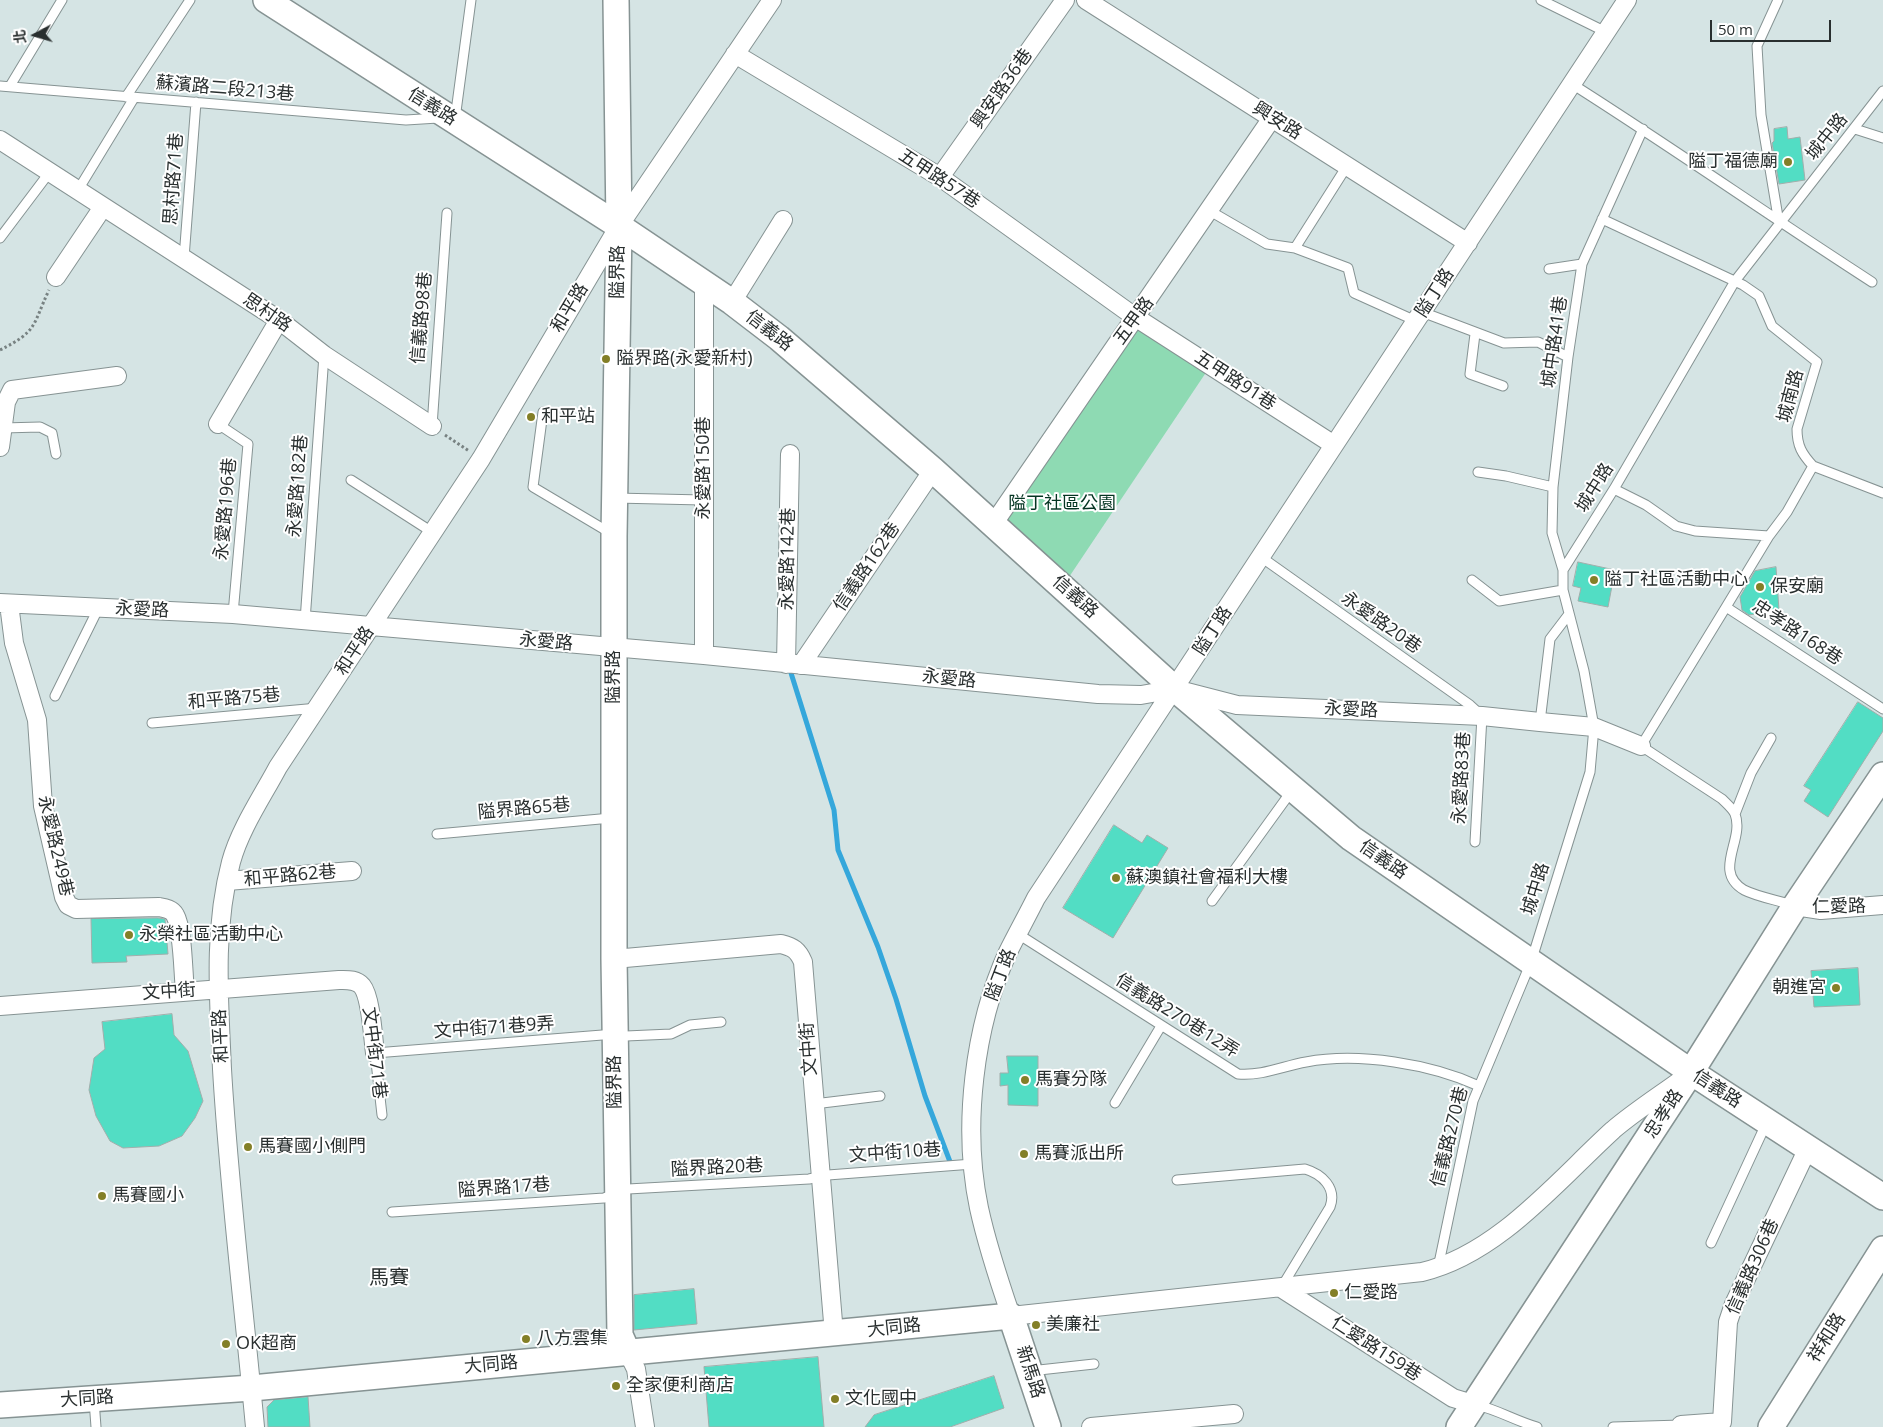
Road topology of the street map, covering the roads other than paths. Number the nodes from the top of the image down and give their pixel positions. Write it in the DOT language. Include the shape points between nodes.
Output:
graph roads {
  1 [pos="62,0"];
  2 [pos="190,0"];
  3 [pos="471,0"];
  4 [pos="616,0"];
  5 [pos="772,0"];
  6 [pos="1064,0"];
  7 [pos="1086,0"];
  8 [pos="1541,0"];
  9 [pos="1627,0"];
  10 [pos="1778,0"];
  11 [pos="271,2"];
  12 [pos="1606,32"];
  13 [pos="735,54"];
  14 [pos="1572,84"];
  15 [pos="5,86"];
  16 [pos="1883,91"];
  17 [pos="130,97"];
  18 [pos="196,102"];
  19 [pos="1272,118"];
  20 [pos="451,120"];
  21 [pos="1643,129"];
  22 [pos="1855,129"];
  23 [pos="1883,138"];
  24 [pos="0,140"];
  25 [pos="1347,166"];
  26 [pos="49,173"];
  27 [pos="940,177"];
  28 [pos="78,190"];
  29 [pos="103,207"];
  30 [pos="1210,211"];
  31 [pos="447,213"];
  32 [pos="1602,219"];
  33 [pos="783,220"];
  34 [pos="1779,223"];
  35 [pos="619,226"];
  36 [pos="0,238"];
  37 [pos="1468,243"];
  38 [pos="1295,248"];
  39 [pos="184,258"];
  40 [pos="1582,264"];
  41 [pos="1550,269"];
  42 [pos="56,277"];
  43 [pos="1735,281"];
  44 [pos="704,282"];
  45 [pos="1872,282"];
  46 [pos="732,302"];
  47 [pos="1419,316"];
  48 [pos="1135,317"];
  49 [pos="279,320"];
  50 [pos="1475,334"];
  51 [pos="324,355"];
  52 [pos="1568,357"];
  53 [pos="116,376"];
  54 [pos="1503,386"];
  55 [pos="543,412"];
  56 [pos="218,424"];
  57 [pos="432,426"];
  58 [pos="3,428"];
  59 [pos="1334,445"];
  60 [pos="0,446"];
  61 [pos="56,454"];
  62 [pos="790,454"];
  63 [pos="1813,466"];
  64 [pos="933,470"];
  65 [pos="1478,472"];
  66 [pos="351,480"];
  67 [pos="1553,487"];
  68 [pos="1614,489"];
  69 [pos="1883,493"];
  70 [pos="615,498"];
  71 [pos="704,500"];
  72 [pos="994,523"];
  73 [pos="432,532"];
  74 [pos="614,536"];
  75 [pos="1769,536"];
  76 [pos="1260,557"];
  77 [pos="1563,570"];
  78 [pos="1472,580"];
  79 [pos="1563,590"];
  80 [pos="5,603"];
  81 [pos="99,607"];
  82 [pos="1726,607"];
  83 [pos="233,614"];
  84 [pos="1569,614"];
  85 [pos="304,621"];
  86 [pos="371,627"];
  87 [pos="614,647"];
  88 [pos="704,655"];
  89 [pos="794,664"];
  90 [pos="1175,689"];
  91 [pos="55,696"];
  92 [pos="318,708"];
  93 [pos="1883,708"];
  94 [pos="1482,716"];
  95 [pos="1540,722"];
  96 [pos="152,723"];
  97 [pos="1594,727"];
  98 [pos="1771,738"];
  99 [pos="1641,746"];
  100 [pos="1883,775"];
  101 [pos="1293,789"];
  102 [pos="1735,814"];
  103 [pos="614,818"];
  104 [pos="437,834"];
  105 [pos="1475,842"];
  106 [pos="352,871"];
  107 [pos="227,881"];
  108 [pos="1212,901"];
  109 [pos="1883,905"];
  110 [pos="1795,906"];
  111 [pos="1018,934"];
  112 [pos="614,959"];
  113 [pos="1531,962"];
  114 [pos="339,980"];
  115 [pos="218,989"];
  116 [pos="185,991"];
  117 [pos="0,1006"];
  118 [pos="721,1022"];
  119 [pos="1161,1026"];
  120 [pos="615,1034"];
  121 [pos="375,1053"];
  122 [pos="1691,1072"];
  123 [pos="1479,1086"];
  124 [pos="880,1096"];
  125 [pos="1115,1103"];
  126 [pos="814,1104"];
  127 [pos="382,1115"];
  128 [pos="1768,1122"];
  129 [pos="1808,1148"];
  130 [pos="973,1164"];
  131 [pos="820,1177"];
  132 [pos="1178,1180"];
  133 [pos="617,1192"];
  134 [pos="1883,1197"];
  135 [pos="392,1212"];
  136 [pos="1711,1243"];
  137 [pos="1883,1249"];
  138 [pos="1438,1268"];
  139 [pos="1281,1288"];
  140 [pos="1011,1316"];
  141 [pos="834,1334"];
  142 [pos="628,1353"];
  143 [pos="1094,1364"];
  144 [pos="1030,1371"];
  145 [pos="252,1388"];
  146 [pos="94,1399"];
  147 [pos="1473,1404"];
  148 [pos="0,1405"];
  149 [pos="1234,1414"];
  150 [pos="1681,1425"];
  151 [pos="1722,1425"];
  152 [pos="96,1427"];
  153 [pos="256,1427"];
  154 [pos="645,1427"];
  155 [pos="1048,1427"];
  156 [pos="1091,1427"];
  157 [pos="1459,1427"];
  158 [pos="1538,1427"];
  159 [pos="1613,1427"];
  160 [pos="1771,1427"];
  1 -- 15 [label="lane"];
  2 -- 17 [label="lane"];
  3 -- 20 [label="lane"];
  4 -- 35 [label="street, 隘界路"];
  5 -- 13 [label="street, 和平路"];
  6 -- 27 [label="street, 興安路36巷"];
  7 -- 19 [label="street, 興安路"];
  8 -- 12 [label="lane"];
  9 -- 12 [label="street, 隘丁路"];
  10 -- 34 [label="lane" via="1757,46 1761,115"];
  11 -- 20 [label="street, 信義路"];
  12 -- 14 [label="street, 隘丁路"];
  13 -- 27 [label="street, 五甲路57巷"];
  13 -- 35 [label="street, 和平路"];
  14 -- 21 [label="lane"];
  14 -- 37 [label="street, 隘丁路"];
  15 -- 17 [label="lane, 蘇濱路二段213巷"];
  16 -- 22 [label="lane, 城中路"];
  17 -- 18 [label="lane, 蘇濱路二段213巷"];
  17 -- 28 [label="lane"];
  18 -- 20 [label="lane, 蘇濱路二段213巷" via="406,120"];
  18 -- 39 [label="lane, 思村路71巷"];
  19 -- 25 [label="street, 興安路"];
  19 -- 30 [label="street, 五甲路"];
  20 -- 35 [label="street, 信義路"];
  21 -- 32 [label="lane, 城中路41巷"];
  21 -- 34 [label="lane"];
  22 -- 23 [label="lane"];
  22 -- 34 [label="lane, 城中路"];
  24 -- 26 [label="street, 思村路"];
  25 -- 37 [label="street, 興安路"];
  25 -- 38 [label="lane"];
  26 -- 28 [label="street, 思村路"];
  26 -- 36 [label="lane"];
  27 -- 48 [label="street, 五甲路57巷"];
  28 -- 29 [label="street, 思村路"];
  29 -- 39 [label="street, 思村路"];
  29 -- 42 [label="street"];
  30 -- 38 [label="lane" via="1267,244"];
  30 -- 48 [label="street, 五甲路"];
  31 -- 57 [label="lane, 信義路98巷"];
  32 -- 40 [label="lane, 城中路41巷"];
  32 -- 43 [label="lane, 城南路"];
  33 -- 46 [label="street"];
  34 -- 43 [label="lane, 城中路"];
  34 -- 45 [label="lane"];
  35 -- 44 [label="street, 信義路"];
  35 -- 70 [label="street, 隘界路"];
  35 -- 73 [label="street, 和平路" via="481,459"];
  37 -- 47 [label="street, 隘丁路"];
  38 -- 47 [label="lane" via="1348,268 1354,292"];
  39 -- 49 [label="street, 思村路"];
  40 -- 41 [label="lane"];
  40 -- 52 [label="lane, 城中路41巷"];
  43 -- 63 [label="lane, 城南路" via="1759,296 1772,326 1817,362 1797,438 1802,455"];
  43 -- 68 [label="lane, 城中路"];
  44 -- 46 [label="street, 信義路"];
  44 -- 71 [label="street, 永愛路150巷"];
  46 -- 64 [label="street, 信義路" via="779,338"];
  47 -- 50 [label="lane"];
  47 -- 59 [label="street, 隘丁路"];
  48 -- 59 [label="street, 五甲路91巷"];
  48 -- 72 [label="street, 五甲路"];
  49 -- 51 [label="street, 思村路"];
  49 -- 56 [label="street"];
  50 -- 52 [label="lane" via="1504,344 1538,342"];
  50 -- 54 [label="lane" via="1470,374"];
  51 -- 57 [label="street, 思村路"];
  51 -- 85 [label="lane, 永愛路182巷"];
  52 -- 67 [label="lane, 城中路41巷"];
  53 -- 58 [label="street" via="12,390 6,402"];
  55 -- 74 [label="lane" via="533,487"];
  56 -- 83 [label="lane, 永愛路196巷" via="248,444"];
  58 -- 60 [label="street"];
  58 -- 61 [label="lane" via="40,427 52,433"];
  59 -- 76 [label="street, 隘丁路"];
  62 -- 89 [label="street, 永愛路142巷"];
  63 -- 69 [label="lane"];
  63 -- 75 [label="lane" via="1791,506"];
  64 -- 72 [label="street, 信義路"];
  64 -- 89 [label="street, 信義路162巷"];
  65 -- 67 [label="lane"];
  66 -- 73 [label="lane"];
  67 -- 77 [label="lane, 城中路41巷" via="1552,533"];
  68 -- 75 [label="lane" via="1646,505 1676,526 1694,531"];
  68 -- 77 [label="lane, 城中路"];
  70 -- 71 [label="lane"];
  70 -- 74 [label="street, 隘界路"];
  71 -- 88 [label="street, 永愛路150巷"];
  72 -- 90 [label="street, 信義路"];
  73 -- 86 [label="street, 和平路"];
  74 -- 87 [label="street, 隘界路"];
  75 -- 82 [label="lane, 忠孝路168巷"];
  76 -- 90 [label="street, 隘丁路"];
  76 -- 94 [label="lane, 永愛路20巷"];
  77 -- 79 [label="lane, 城中路"];
  78 -- 79 [label="lane" via="1499,601"];
  79 -- 84 [label="lane, 城中路"];
  80 -- 81 [label="street, 永愛路"];
  80 -- 116 [label="street, 永愛路249巷" via="37,720 43,806 68,906 76,909 167,908 175,914 178,925"];
  81 -- 83 [label="street, 永愛路"];
  81 -- 91 [label="lane"];
  82 -- 93 [label="lane, 忠孝路168巷"];
  82 -- 99 [label="lane"];
  83 -- 85 [label="street, 永愛路"];
  84 -- 95 [label="lane" via="1550,639"];
  84 -- 97 [label="lane, 城中路"];
  85 -- 86 [label="street, 永愛路"];
  86 -- 87 [label="street, 永愛路"];
  86 -- 92 [label="street, 和平路"];
  87 -- 88 [label="street, 永愛路"];
  87 -- 103 [label="street, 隘界路"];
  88 -- 89 [label="street, 永愛路"];
  89 -- 90 [label="street, 永愛路" via="1098,694 1141,695"];
  90 -- 94 [label="street, 永愛路" via="1237,705"];
  90 -- 101 [label="street, 信義路"];
  90 -- 111 [label="street, 隘丁路" via="1036,898"];
  92 -- 96 [label="lane, 和平路75巷"];
  92 -- 107 [label="street, 和平路" via="278,767 250,818 231,860"];
  94 -- 95 [label="street, 永愛路"];
  94 -- 105 [label="lane, 永愛路83巷"];
  95 -- 97 [label="street, 永愛路"];
  97 -- 99 [label="street, 永愛路"];
  97 -- 113 [label="lane, 城中路" via="1590,772"];
  98 -- 102 [label="lane" via="1751,773"];
  99 -- 102 [label="lane, 永愛路" via="1722,800"];
  100 -- 110 [label="street, 忠孝路"];
  101 -- 108 [label="lane"];
  101 -- 113 [label="street, 信義路" via="1351,838"];
  102 -- 110 [label="lane" via="1729,869 1731,877 1745,890"];
  103 -- 104 [label="lane, 隘界路65巷"];
  103 -- 112 [label="street, 隘界路"];
  106 -- 107 [label="street, 和平路62巷"];
  107 -- 115 [label="street, 和平路" via="218,946"];
  109 -- 110 [label="street, 仁愛路" via="1821,910"];
  110 -- 122 [label="street, 忠孝路"];
  111 -- 119 [label="lane, 信義路270巷12弄"];
  111 -- 130 [label="street, 隘丁路" via="989,1005 976,1067 972,1110"];
  112 -- 120 [label="street, 隘界路"];
  112 -- 126 [label="street, 文中街" via="781,944 792,946 803,962"];
  113 -- 122 [label="street, 信義路"];
  113 -- 123 [label="lane, 信義路270巷"];
  114 -- 115 [label="street, 文中街"];
  114 -- 121 [label="street, 文中街71巷" via="354,980 367,996"];
  115 -- 116 [label="street, 文中街"];
  115 -- 145 [label="street, 和平路" via="224,1104"];
  116 -- 117 [label="street, 文中街"];
  118 -- 120 [label="lane, 文中街71巷9弄" via="690,1025 671,1034"];
  119 -- 123 [label="lane, 信義路270巷12弄" via="1238,1074 1264,1073 1306,1062 1346,1059 1435,1070"];
  119 -- 125 [label="lane"];
  120 -- 121 [label="lane, 文中街71巷9弄"];
  120 -- 133 [label="street, 隘界路"];
  121 -- 127 [label="lane, 文中街71巷"];
  122 -- 128 [label="street, 信義路"];
  122 -- 138 [label="street" via="1616,1128 1508,1227 1482,1246"];
  122 -- 147 [label="street, 忠孝路"];
  123 -- 138 [label="lane, 信義路270巷" via="1468,1120"];
  124 -- 126 [label="lane"];
  126 -- 131 [label="street, 文中街"];
  128 -- 129 [label="street, 信義路"];
  128 -- 136 [label="lane"];
  129 -- 134 [label="street, 信義路"];
  129 -- 151 [label="street, 信義路306巷" via="1731,1313"];
  130 -- 131 [label="lane, 文中街10巷"];
  130 -- 140 [label="street, 隘丁路" via="978,1206"];
  131 -- 133 [label="lane, 隘界路20巷" via="628,1188"];
  131 -- 141 [label="street, 文中街"];
  132 -- 139 [label="lane" via="1305,1169 1314,1171 1326,1182 1332,1189 1330,1207"];
  133 -- 135 [label="lane, 隘界路17巷" via="604,1198"];
  133 -- 142 [label="street, 隘界路" via="620,1335"];
  137 -- 160 [label="street, 祥和路"];
  138 -- 139 [label="street"];
  139 -- 140 [label="street"];
  139 -- 147 [label="street, 仁愛路159巷" via="1453,1398"];
  140 -- 141 [label="street, 大同路"];
  140 -- 144 [label="street, 新馬路"];
  141 -- 142 [label="street, 大同路"];
  142 -- 145 [label="street, 大同路"];
  142 -- 154 [label="street" via="636,1370"];
  143 -- 144 [label="lane"];
  144 -- 155 [label="street, 新馬路"];
  145 -- 146 [label="street, 大同路"];
  145 -- 153 [label="street, 和平路"];
  146 -- 148 [label="street, 大同路"];
  146 -- 152 [label="lane"];
  147 -- 157 [label="street, 忠孝路"];
  147 -- 158 [label="lane"];
  149 -- 156 [label="street"];
  150 -- 151 [label="street, 信義路306巷"];
  150 -- 159 [label="lane"];
}
